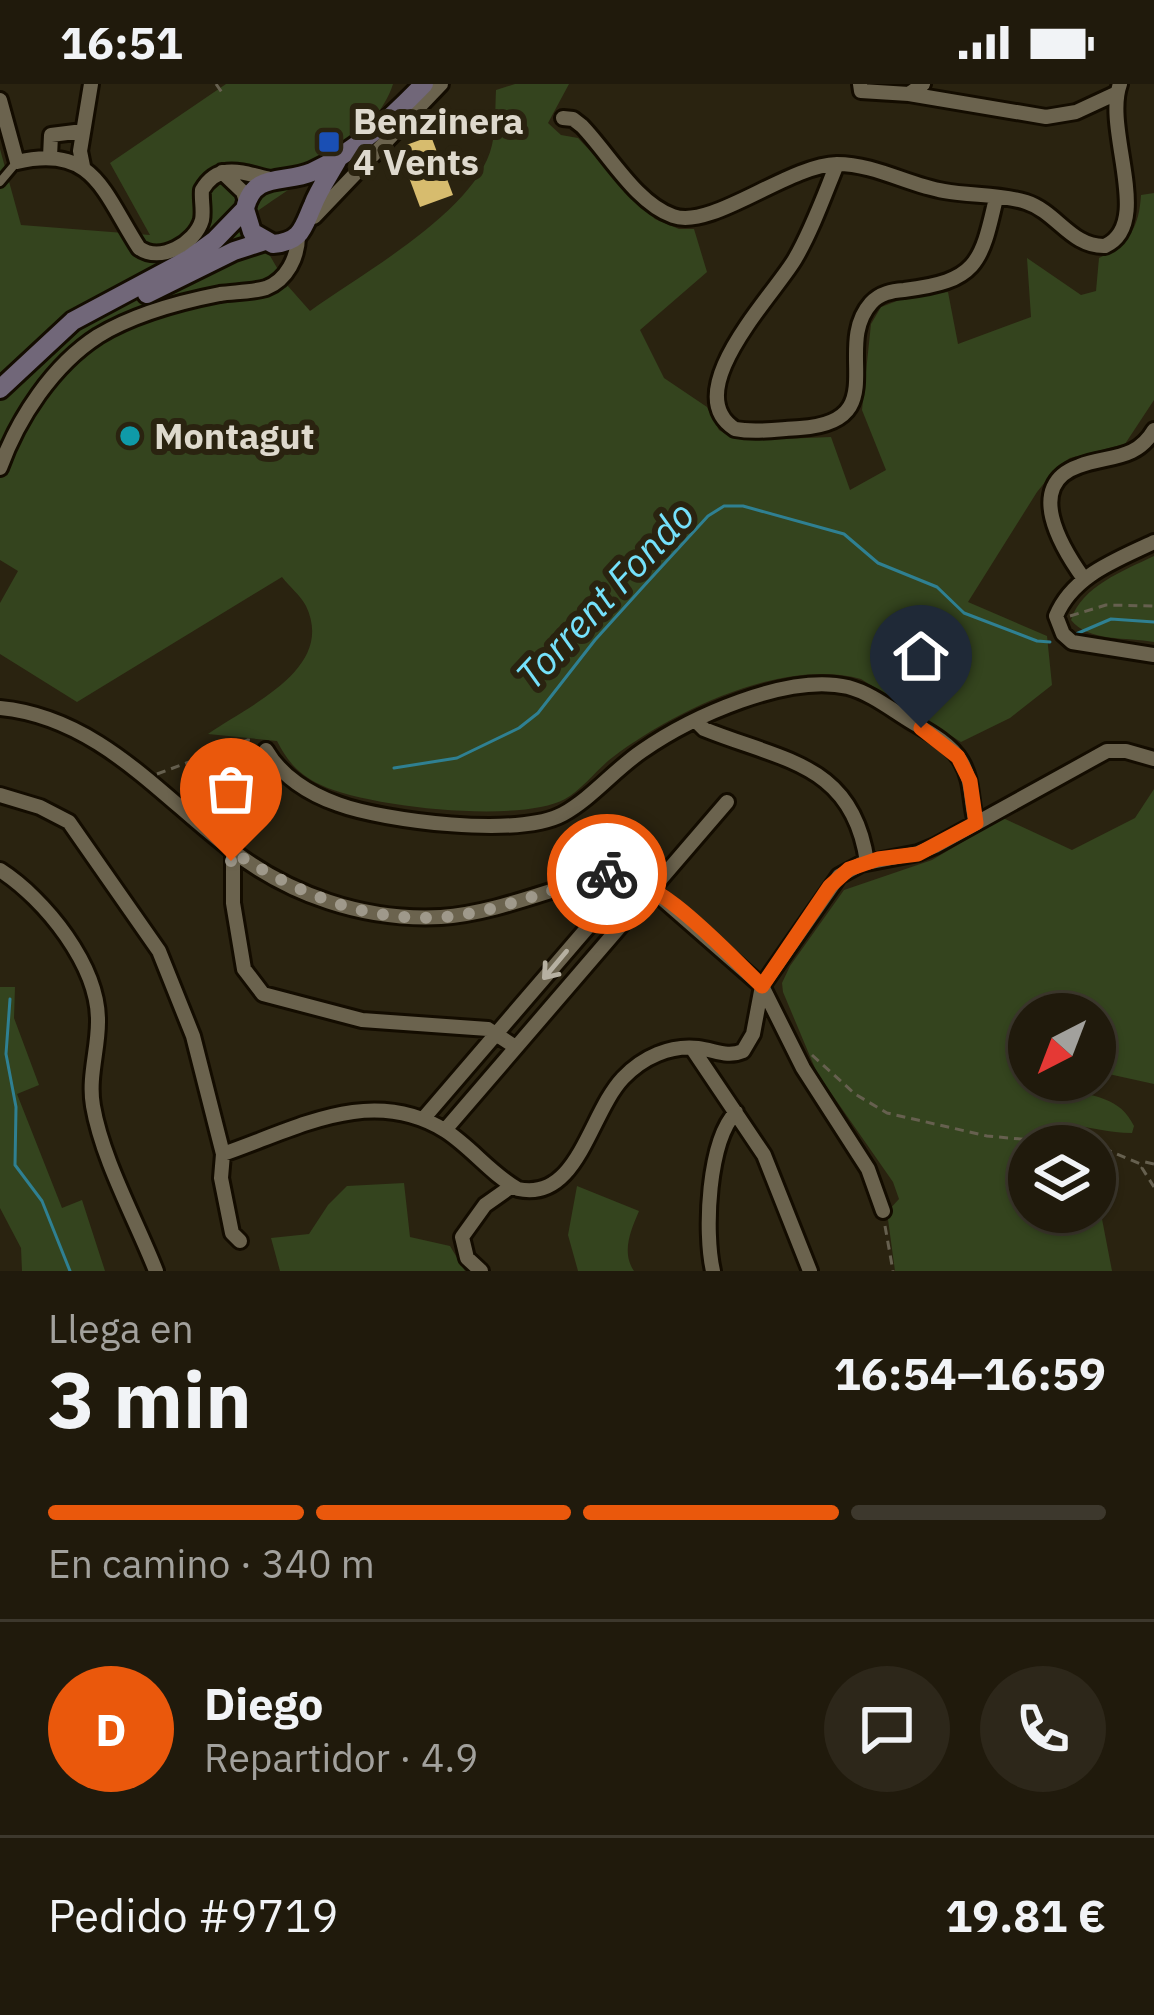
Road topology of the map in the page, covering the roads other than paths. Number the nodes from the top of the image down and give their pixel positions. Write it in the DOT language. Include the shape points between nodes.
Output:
graph roads {
  1 [pos="91,84"];
  2 [pos="402,84"];
  3 [pos="424,84"];
  4 [pos="441,84"];
  5 [pos="860,84"];
  6 [pos="923,84"];
  7 [pos="1119,88"];
  8 [pos="909,94"];
  9 [pos="0,100"];
  10 [pos="404,105"];
  11 [pos="563,118"];
  12 [pos="83,131"];
  13 [pos="50,157"];
  14 [pos="338,159"];
  15 [pos="17,162"];
  16 [pos="837,164"];
  17 [pos="83,166"];
  18 [pos="222,172"];
  19 [pos="279,179"];
  20 [pos="0,182"];
  21 [pos="996,197"];
  22 [pos="245,205"];
  23 [pos="305,224"];
  24 [pos="269,243"];
  25 [pos="277,280"];
  26 [pos="57,338"];
  27 [pos="0,389"];
  28 [pos="1154,430"];
  29 [pos="0,468"];
  30 [pos="1154,542"];
  31 [pos="1084,579"];
  32 [pos="1154,655"];
  33 [pos="0,708"];
  34 [pos="697,722"];
  35 [pos="266,750"];
  36 [pos="1154,759"];
  37 [pos="0,795"];
  38 [pos="727,802"];
  39 [pos="976,823"];
  40 [pos="233,852"];
  41 [pos="868,862"];
  42 [pos="0,870"];
  43 [pos="632,877"];
  44 [pos="652,890"];
  45 [pos="762,986"];
  46 [pos="498,1033"];
  47 [pos="514,1046"];
  48 [pos="692,1048"];
  49 [pos="736,1112"];
  50 [pos="423,1119"];
  51 [pos="445,1130"];
  52 [pos="224,1154"];
  53 [pos="512,1186"];
  54 [pos="883,1211"];
  55 [pos="240,1241"];
  56 [pos="156,1271"];
  57 [pos="481,1271"];
  58 [pos="712,1271"];
  59 [pos="810,1271"];
  1 -- 12 [label="street"];
  2 -- 10 [label="street"];
  3 -- 10 [label="main road"];
  4 -- 23 [label="street"];
  5 -- 8 [label="street" via="861,92"];
  6 -- 8 [label="street"];
  7 -- 8 [label="street" via="1076,112 1046,117"];
  7 -- 21 [label="street" via="1133,199 1121,237 1085,244 1039,208"];
  9 -- 15 [label="street"];
  10 -- 14 [label="main road"];
  11 -- 16 [label="street" via="582,126 653,205 680,218"];
  12 -- 13 [label="street" via="51,135"];
  12 -- 17 [label="street"];
  13 -- 15 [label="street"];
  13 -- 17 [label="street"];
  14 -- 19 [label="main road"];
  14 -- 23 [label="main road"];
  15 -- 20 [label="lane"];
  16 -- 21 [label="street"];
  16 -- 21 [label="street" via="796,257 724,362 719,407 735,429 823,427 844,416 868,307 887,292 962,276 979,254"];
  17 -- 18 [label="street" via="139,248 154,255 196,232 202,190"];
  18 -- 19 [label="street"];
  18 -- 22 [label="street"];
  19 -- 22 [label="main road" via="255,187"];
  19 -- 23 [label="main road" via="305,194"];
  22 -- 24 [label="main road" via="248,225"];
  22 -- 26 [label="main road" via="205,248 73,321"];
  23 -- 24 [label="main road"];
  23 -- 25 [label="street" via="295,259"];
  24 -- 25 [label="street"];
  24 -- 26 [label="main road" via="234,251"];
  25 -- 29 [label="street" via="189,300 98,337 43,390"];
  26 -- 27 [label="main road"];
  28 -- 31 [label="street" via="1120,458 1072,468 1051,490 1049,508"];
  30 -- 31 [label="street"];
  31 -- 32 [label="street" via="1066,596 1057,620 1063,634"];
  33 -- 40 [label="street" via="38,713 104,747"];
  34 -- 35 [label="street" via="640,752 564,814 511,824 427,821 337,804 286,775"];
  34 -- 39 [label="street" via="775,691 858,691 958,757"];
  34 -- 41 [label="street" via="830,782 859,821"];
  36 -- 39 [label="street" via="1107,751"];
  37 -- 52 [label="street" via="69,822 159,951 193,1036"];
  38 -- 44 [label="street"];
  39 -- 41 [label="street" via="918,854"];
  40 -- 43 [label="street" via="328,902 424,917 609,874"];
  40 -- 46 [label="street" via="244,969 263,994 362,1020"];
  41 -- 45 [label="street" via="830,886"];
  42 -- 56 [label="street" via="53,921 93,987 93,1106"];
  43 -- 44 [label="street"];
  43 -- 46 [label="street, one-way"];
  44 -- 45 [label="street"];
  44 -- 47 [label="street"];
  45 -- 48 [label="street" via="743,1052"];
  45 -- 54 [label="street" via="868,1169"];
  46 -- 47 [label="street"];
  46 -- 50 [label="street"];
  47 -- 51 [label="street"];
  48 -- 49 [label="street"];
  48 -- 53 [label="street" via="630,1071 560,1183 531,1192"];
  49 -- 58 [label="street" via="716,1163"];
  49 -- 59 [label="street" via="778,1186"];
  50 -- 51 [label="street"];
  50 -- 52 [label="street" via="350,1110"];
  51 -- 53 [label="street"];
  52 -- 55 [label="street" via="221,1178"];
  53 -- 57 [label="street" via="465,1229 462,1247"];
}
